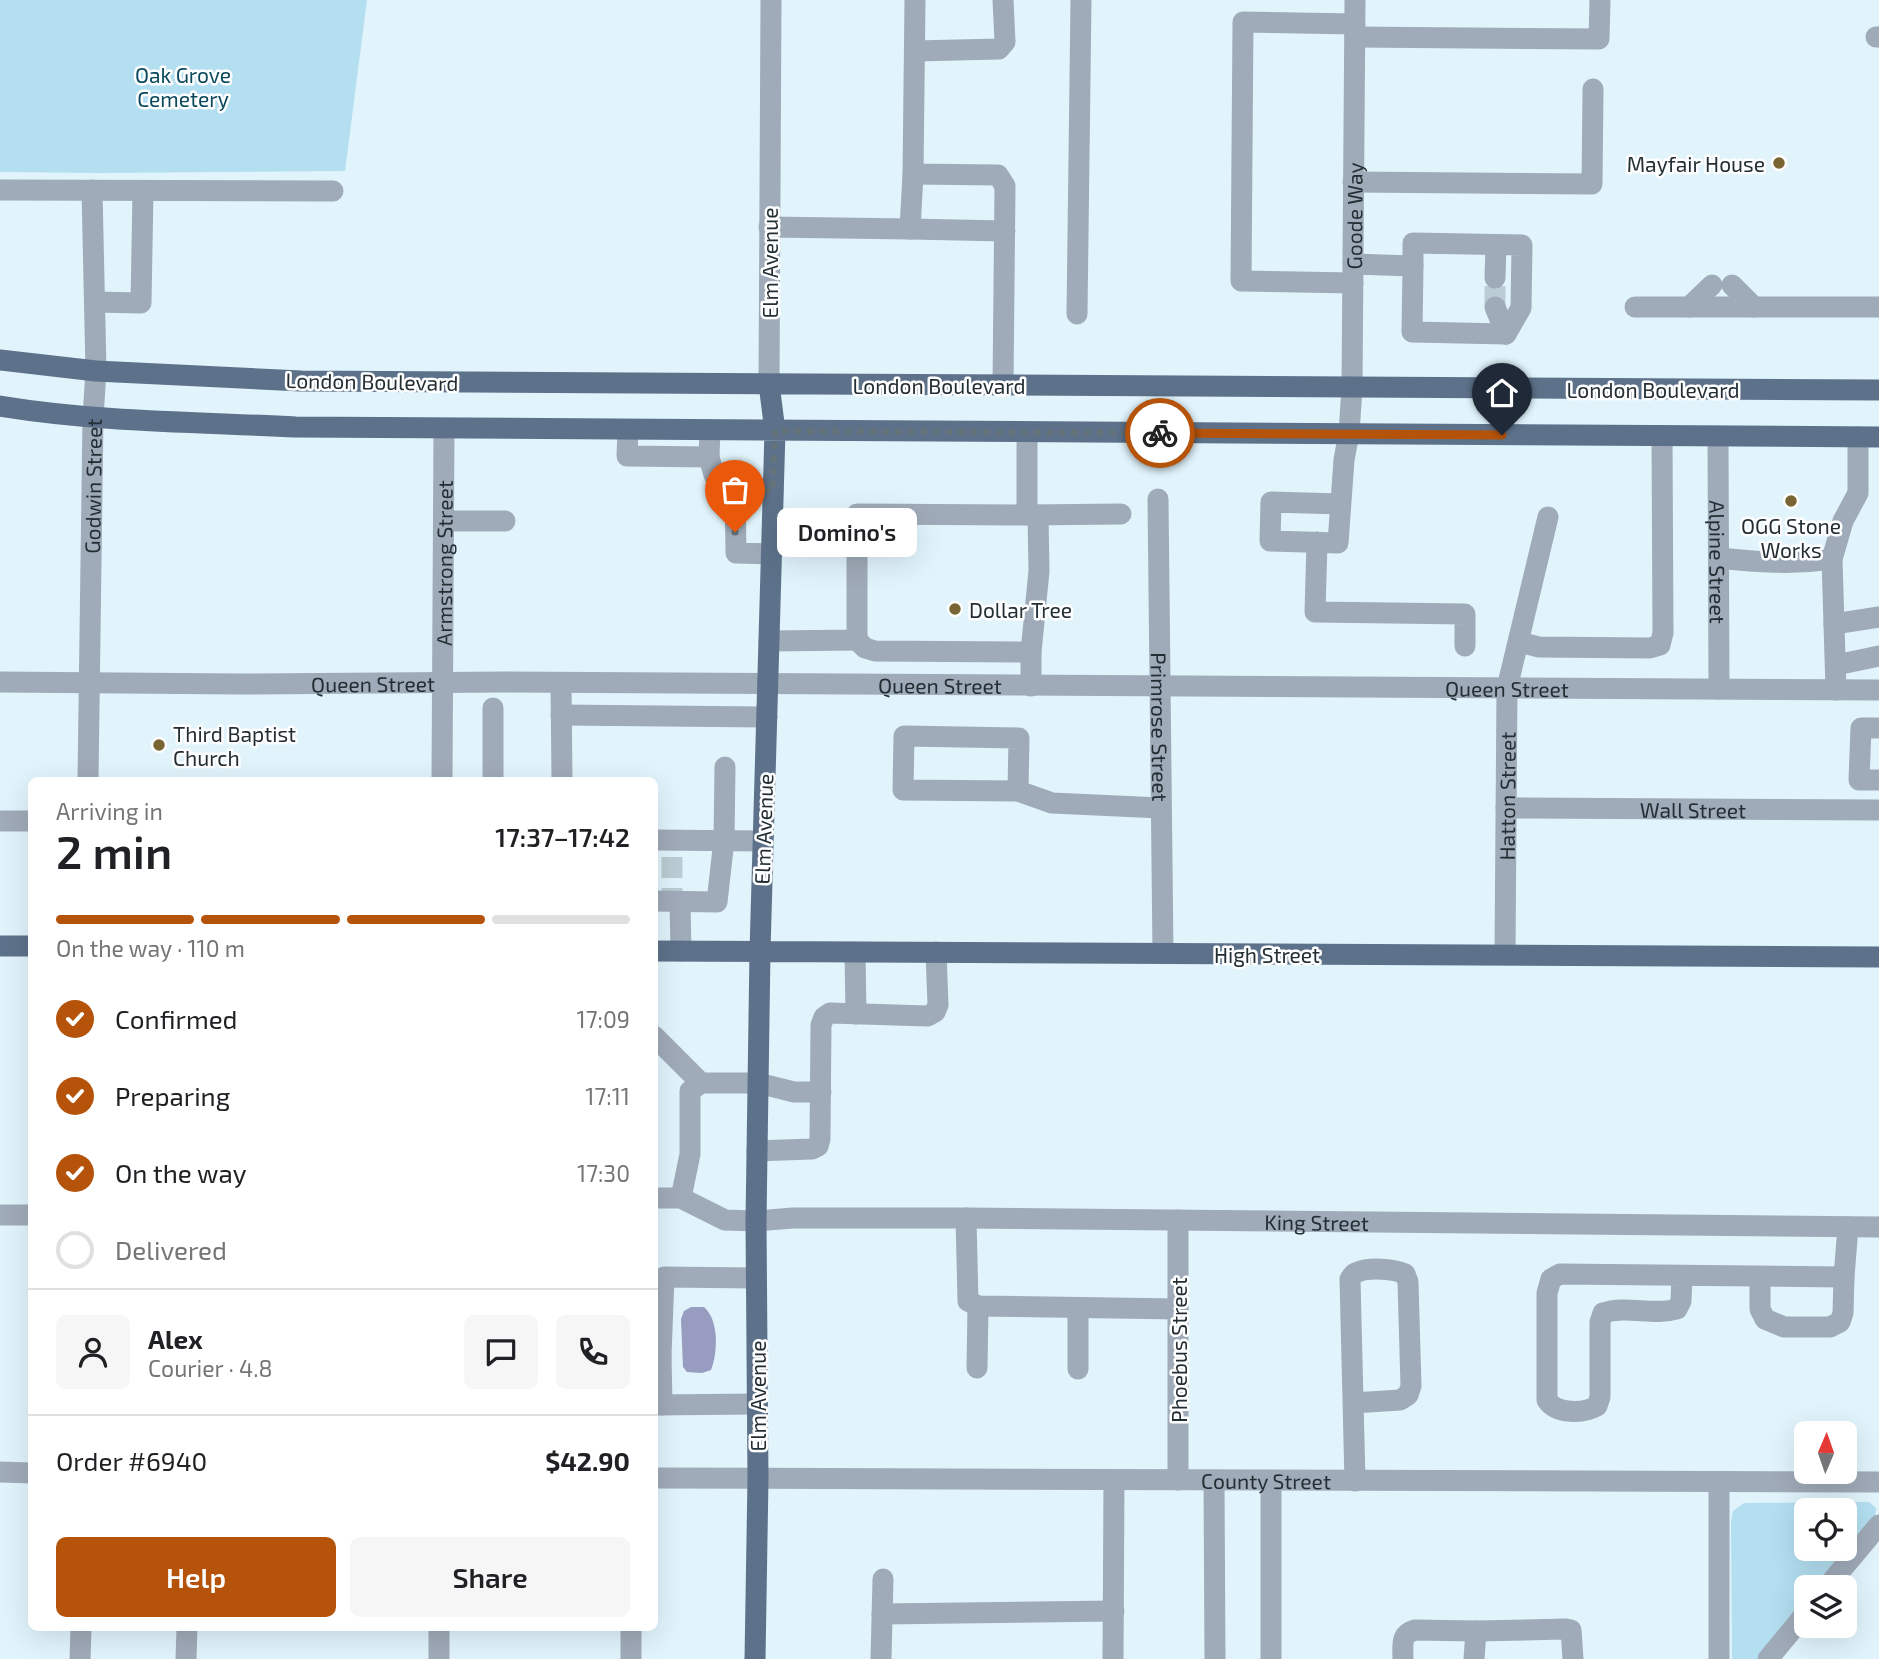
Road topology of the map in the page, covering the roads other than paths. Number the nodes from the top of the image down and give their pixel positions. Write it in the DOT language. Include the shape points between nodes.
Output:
graph roads {
  1 [pos="771,0"];
  2 [pos="915,0"];
  3 [pos="1003,0"];
  4 [pos="1081,0"];
  5 [pos="1355,0"];
  6 [pos="1600,0"];
  7 [pos="1355,31"];
  8 [pos="915,51"];
  9 [pos="1593,89"];
  10 [pos="913,174"];
  11 [pos="1353,182"];
  12 [pos="0,190"];
  13 [pos="93,190"];
  14 [pos="144,191"];
  15 [pos="333,191"];
  16 [pos="769,227"];
  17 [pos="910,229"];
  18 [pos="1005,231"];
  19 [pos="1496,245"];
  20 [pos="1413,266"];
  21 [pos="1353,274"];
  22 [pos="1495,278"];
  23 [pos="95,302"];
  24 [pos="1495,307"];
  25 [pos="1635,307"];
  26 [pos="1689,307"];
  27 [pos="1754,307"];
  28 [pos="1879,307"];
  29 [pos="1077,314"];
  30 [pos="1506,334"];
  31 [pos="0,360"];
  32 [pos="96,371"];
  33 [pos="769,384"];
  34 [pos="1003,385"];
  35 [pos="1352,387"];
  36 [pos="1879,390"];
  37 [pos="0,407"];
  38 [pos="93,417"];
  39 [pos="444,429"];
  40 [pos="628,430"];
  41 [pos="710,430"];
  42 [pos="775,431"];
  43 [pos="1027,432"];
  44 [pos="1349,433"];
  45 [pos="1662,436"];
  46 [pos="1718,436"];
  47 [pos="1869,437"];
  48 [pos="709,457"];
  49 [pos="735,489"];
  50 [pos="773,491"];
  51 [pos="1869,492"];
  52 [pos="1158,499"];
  53 [pos="1340,505"];
  54 [pos="1121,514"];
  55 [pos="1033,515"];
  56 [pos="1548,517"];
  57 [pos="444,520"];
  58 [pos="505,521"];
  59 [pos="1317,542"];
  60 [pos="771,554"];
  61 [pos="1719,558"];
  62 [pos="1832,559"];
  63 [pos="1879,617"];
  64 [pos="1834,624"];
  65 [pos="857,640"];
  66 [pos="769,641"];
  67 [pos="1519,642"];
  68 [pos="1465,646"];
  69 [pos="1031,652"];
  70 [pos="1879,656"];
  71 [pos="1836,664"];
  72 [pos="0,682"];
  73 [pos="442,682"];
  74 [pos="89,683"];
  75 [pos="561,683"];
  76 [pos="768,685"];
  77 [pos="1031,686"];
  78 [pos="1160,687"];
  79 [pos="1507,688"];
  80 [pos="1719,690"];
  81 [pos="1836,690"];
  82 [pos="1879,690"];
  83 [pos="493,708"];
  84 [pos="561,715"];
  85 [pos="766,717"];
  86 [pos="1879,728"];
  87 [pos="725,767"];
  88 [pos="88,777"];
  89 [pos="442,777"];
  90 [pos="493,777"];
  91 [pos="562,777"];
  92 [pos="1879,780"];
  93 [pos="1018,791"];
  94 [pos="1161,808"];
  95 [pos="1506,808"];
  96 [pos="1879,810"];
  97 [pos="0,821"];
  98 [pos="28,821"];
  99 [pos="724,841"];
  100 [pos="763,841"];
  101 [pos="666,846"];
  102 [pos="670,899"];
  103 [pos="0,946"];
  104 [pos="28,946"];
  105 [pos="658,951"];
  106 [pos="681,951"];
  107 [pos="760,951"];
  108 [pos="855,952"];
  109 [pos="936,952"];
  110 [pos="1163,953"];
  111 [pos="1505,954"];
  112 [pos="1879,957"];
  113 [pos="856,1014"];
  114 [pos="658,1040"];
  115 [pos="701,1083"];
  116 [pos="758,1083"];
  117 [pos="821,1092"];
  118 [pos="757,1151"];
  119 [pos="658,1198"];
  120 [pos="681,1198"];
  121 [pos="0,1214"];
  122 [pos="28,1215"];
  123 [pos="966,1218"];
  124 [pos="1178,1220"];
  125 [pos="756,1221"];
  126 [pos="1848,1227"];
  127 [pos="1879,1227"];
  128 [pos="659,1275"];
  129 [pos="1682,1276"];
  130 [pos="1760,1277"];
  131 [pos="1844,1277"];
  132 [pos="756,1278"];
  133 [pos="978,1306"];
  134 [pos="1077,1308"];
  135 [pos="1178,1309"];
  136 [pos="658,1354"];
  137 [pos="977,1368"];
  138 [pos="1078,1369"];
  139 [pos="1353,1403"];
  140 [pos="757,1404"];
  141 [pos="658,1405"];
  142 [pos="0,1472"];
  143 [pos="28,1473"];
  144 [pos="658,1478"];
  145 [pos="758,1479"];
  146 [pos="1114,1480"];
  147 [pos="1178,1480"];
  148 [pos="1214,1480"];
  149 [pos="1271,1481"];
  150 [pos="1355,1481"];
  151 [pos="1719,1482"];
  152 [pos="1879,1482"];
  153 [pos="1879,1525"];
  154 [pos="1838,1575"];
  155 [pos="883,1579"];
  156 [pos="1114,1611"];
  157 [pos="882,1614"];
  158 [pos="1794,1628"];
  159 [pos="81,1631"];
  160 [pos="187,1631"];
  161 [pos="439,1631"];
  162 [pos="631,1631"];
  163 [pos="1476,1631"];
  164 [pos="80,1659"];
  165 [pos="186,1659"];
  166 [pos="439,1659"];
  167 [pos="631,1659"];
  168 [pos="755,1659"];
  169 [pos="881,1659"];
  170 [pos="1114,1659"];
  171 [pos="1215,1659"];
  172 [pos="1271,1659"];
  173 [pos="1403,1659"];
  174 [pos="1474,1659"];
  175 [pos="1573,1659"];
  176 [pos="1719,1659"];
  177 [pos="1768,1659"];
  1 -- 16 [label="street, Elm Avenue"];
  2 -- 8 [label="street"];
  3 -- 8 [label="street" via="1005,42 999,49"];
  4 -- 29 [label="street"];
  5 -- 7 [label="street, Goode Way"];
  6 -- 7 [label="street" via="1599,39"];
  7 -- 11 [label="street, Goode Way"];
  7 -- 21 [label="street" via="1242,22 1241,281"];
  8 -- 10 [label="street"];
  9 -- 11 [label="street" via="1592,184"];
  10 -- 17 [label="street"];
  10 -- 18 [label="street" via="998,175 1005,186"];
  11 -- 21 [label="street, Goode Way"];
  12 -- 13 [label="street"];
  13 -- 14 [label="street"];
  13 -- 23 [label="street, Godwin Street"];
  14 -- 15 [label="street"];
  14 -- 23 [label="street" via="141,303"];
  16 -- 17 [label="street"];
  16 -- 33 [label="street, Elm Avenue"];
  17 -- 18 [label="street"];
  18 -- 34 [label="street"];
  19 -- 20 [label="street" via="1413,243"];
  19 -- 22 [label="street"];
  19 -- 30 [label="street" via="1522,245 1521,308"];
  20 -- 21 [label="street"];
  20 -- 30 [label="street" via="1412,332"];
  21 -- 35 [label="street, Goode Way"];
  23 -- 32 [label="street, Godwin Street"];
  24 -- 30 [label="street"];
  25 -- 26 [label="street"];
  26 -- 27 [label="street"];
  26 -- 27 [label="street" via="1722,285"];
  27 -- 28 [label="street"];
  31 -- 32 [label="main road, London Boulevard"];
  32 -- 33 [label="main road, London Boulevard" via="301,382"];
  32 -- 38 [label="street, Godwin Street"];
  33 -- 34 [label="main road, London Boulevard"];
  33 -- 42 [label="main road, Elm Avenue"];
  34 -- 35 [label="main road, London Boulevard"];
  35 -- 36 [label="main road, London Boulevard"];
  35 -- 44 [label="street, Goode Way"];
  37 -- 38 [label="main road"];
  38 -- 39 [label="main road"];
  38 -- 74 [label="street, Godwin Street"];
  39 -- 40 [label="main road"];
  39 -- 57 [label="street, Armstrong Street"];
  40 -- 41 [label="main road"];
  40 -- 48 [label="street" via="627,456"];
  41 -- 42 [label="main road"];
  41 -- 48 [label="street"];
  42 -- 43 [label="main road"];
  42 -- 50 [label="main road, Elm Avenue"];
  43 -- 44 [label="main road"];
  43 -- 55 [label="street"];
  44 -- 45 [label="main road"];
  44 -- 53 [label="street, Goode Way"];
  45 -- 46 [label="main road"];
  45 -- 67 [label="street" via="1660,645 1539,647"];
  46 -- 47 [label="main road"];
  46 -- 61 [label="street, Alpine Street"];
  47 -- 51 [label="street"];
  48 -- 49 [label="street" via="715,478"];
  49 -- 50 [label="street"];
  49 -- 60 [label="street" via="736,553"];
  50 -- 60 [label="main road, Elm Avenue"];
  51 -- 62 [label="street" via="1843,521"];
  52 -- 78 [label="street, Primrose Street"];
  53 -- 59 [label="street, Goode Way" via="1338,543"];
  53 -- 59 [label="street" via="1271,502 1270,541"];
  54 -- 55 [label="street"];
  55 -- 65 [label="street" via="857,514"];
  55 -- 69 [label="street" via="1039,571"];
  56 -- 67 [label="street, Hatton Street"];
  57 -- 58 [label="street"];
  57 -- 73 [label="street, Armstrong Street"];
  59 -- 68 [label="street" via="1315,612 1465,614"];
  60 -- 66 [label="main road, Elm Avenue"];
  61 -- 62 [label="street" via="1767,562"];
  61 -- 80 [label="street, Alpine Street"];
  62 -- 64 [label="street"];
  63 -- 64 [label="street"];
  64 -- 71 [label="street"];
  65 -- 66 [label="street"];
  65 -- 69 [label="street" via="875,651"];
  66 -- 76 [label="main road, Elm Avenue"];
  67 -- 79 [label="street, Hatton Street"];
  69 -- 77 [label="street"];
  70 -- 71 [label="street"];
  71 -- 81 [label="street"];
  72 -- 74 [label="street, Queen Street"];
  73 -- 74 [label="street, Queen Street"];
  73 -- 75 [label="street, Queen Street"];
  73 -- 89 [label="street, Armstrong Street"];
  74 -- 88 [label="street, Godwin Street"];
  75 -- 76 [label="street, Queen Street"];
  75 -- 84 [label="street"];
  76 -- 77 [label="street, Queen Street"];
  76 -- 85 [label="main road, Elm Avenue"];
  77 -- 78 [label="street, Queen Street"];
  78 -- 79 [label="street, Queen Street"];
  78 -- 94 [label="street, Primrose Street"];
  79 -- 80 [label="street, Queen Street"];
  79 -- 95 [label="street, Hatton Street"];
  80 -- 81 [label="street, Queen Street"];
  81 -- 82 [label="street, Queen Street"];
  83 -- 90 [label="street"];
  84 -- 85 [label="street"];
  84 -- 91 [label="street"];
  85 -- 100 [label="main road, Elm Avenue"];
  86 -- 92 [label="street" via="1861,728 1859,780"];
  87 -- 99 [label="street"];
  93 -- 93 [label="street" via="903,790 904,736 1019,738"];
  93 -- 94 [label="street" via="1052,803"];
  94 -- 110 [label="street, Primrose Street"];
  95 -- 96 [label="street, Wall Street"];
  95 -- 111 [label="street, Hatton Street"];
  97 -- 98 [label="street"];
  99 -- 100 [label="street"];
  99 -- 101 [label="street"];
  99 -- 102 [label="street" via="717,902"];
  100 -- 107 [label="main road, Elm Avenue"];
  102 -- 106 [label="street"];
  103 -- 104 [label="main road"];
  105 -- 106 [label="main road, High Street"];
  106 -- 107 [label="main road, High Street"];
  107 -- 108 [label="main road, High Street"];
  107 -- 116 [label="main road, Elm Avenue"];
  108 -- 109 [label="main road, High Street"];
  108 -- 113 [label="street"];
  109 -- 110 [label="main road, High Street"];
  109 -- 113 [label="street" via="938,1005 934,1012 928,1016"];
  110 -- 111 [label="main road, High Street"];
  111 -- 112 [label="main road, High Street"];
  113 -- 117 [label="street" via="824,1017"];
  114 -- 115 [label="street"];
  115 -- 116 [label="street"];
  115 -- 120 [label="street" via="690,1091 690,1154"];
  116 -- 117 [label="street" via="794,1092"];
  116 -- 118 [label="main road, Elm Avenue"];
  117 -- 118 [label="street" via="818,1146"];
  118 -- 125 [label="main road, Elm Avenue"];
  119 -- 120 [label="street"];
  120 -- 125 [label="street, King Street" via="725,1220"];
  121 -- 122 [label="street"];
  123 -- 124 [label="street, King Street"];
  123 -- 125 [label="street, King Street"];
  123 -- 133 [label="street" via="968,1301"];
  124 -- 126 [label="street, King Street"];
  124 -- 135 [label="street, Phoebus Street"];
  125 -- 132 [label="main road, Elm Avenue"];
  126 -- 127 [label="street, King Street"];
  126 -- 131 [label="street"];
  128 -- 132 [label="street"];
  128 -- 136 [label="street"];
  129 -- 129 [label="street" via="1560,1274 1551,1279 1547,1293 1547,1400 1551,1407 1590,1410 1597,1406 1603,1313 1677,1309"];
  129 -- 130 [label="street"];
  130 -- 131 [label="street"];
  130 -- 131 [label="street" via="1760,1309 1765,1319 1784,1327 1830,1327 1840,1322 1843,1313"];
  132 -- 140 [label="main road, Elm Avenue"];
  133 -- 134 [label="street"];
  133 -- 137 [label="street"];
  134 -- 135 [label="street"];
  134 -- 138 [label="street"];
  135 -- 147 [label="street, Phoebus Street"];
  136 -- 141 [label="street"];
  139 -- 139 [label="street" via="1350,1279 1363,1270 1396,1270 1405,1274 1408,1282 1411,1386 1400,1400"];
  139 -- 150 [label="street"];
  140 -- 141 [label="street"];
  140 -- 145 [label="main road, Elm Avenue"];
  142 -- 143 [label="street"];
  144 -- 145 [label="street, County Street"];
  145 -- 146 [label="street, County Street"];
  145 -- 168 [label="main road, Elm Avenue"];
  146 -- 147 [label="street, County Street"];
  146 -- 156 [label="street"];
  147 -- 148 [label="street, County Street"];
  148 -- 149 [label="street, County Street"];
  148 -- 171 [label="street"];
  149 -- 150 [label="street, County Street"];
  149 -- 172 [label="street"];
  150 -- 151 [label="street, County Street"];
  151 -- 152 [label="street, County Street"];
  151 -- 176 [label="street"];
  153 -- 154 [label="street"];
  155 -- 157 [label="street"];
  156 -- 157 [label="street"];
  156 -- 170 [label="street"];
  157 -- 169 [label="street"];
  158 -- 177 [label="street"];
  159 -- 164 [label="street"];
  160 -- 165 [label="street"];
  161 -- 166 [label="street"];
  162 -- 167 [label="street"];
  163 -- 173 [label="street" via="1407,1632 1402,1639"];
  163 -- 174 [label="street"];
  163 -- 175 [label="street" via="1571,1630"];
}
